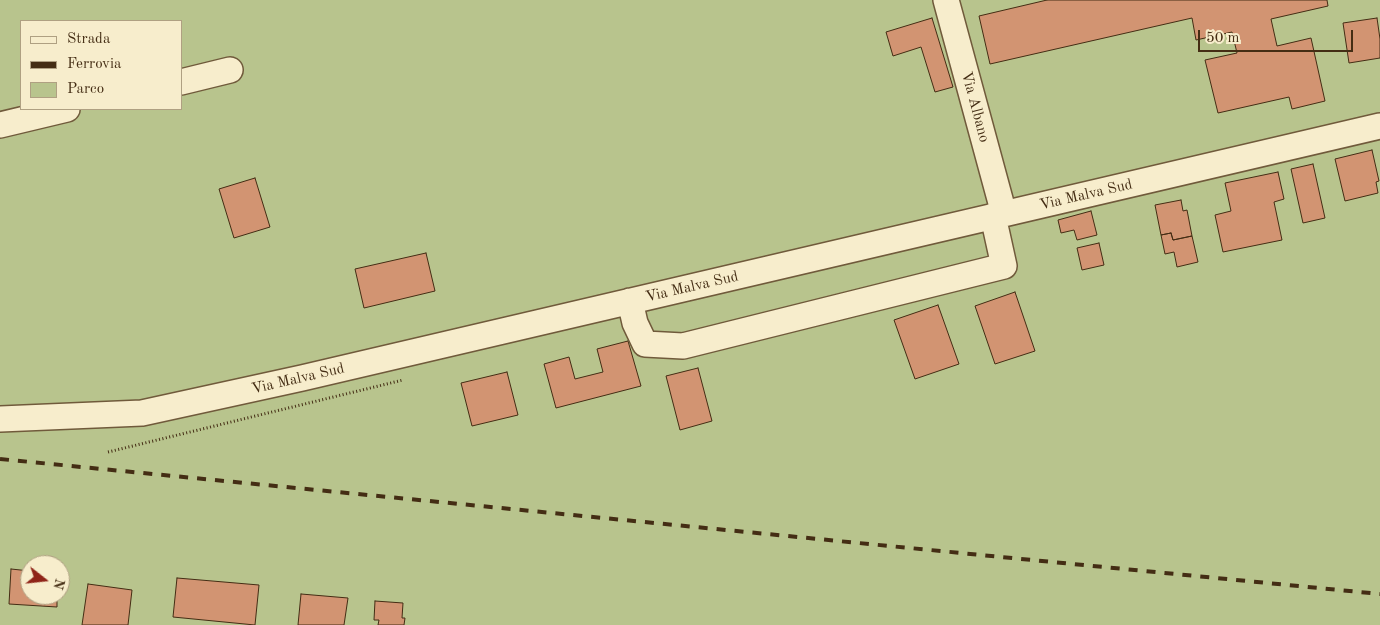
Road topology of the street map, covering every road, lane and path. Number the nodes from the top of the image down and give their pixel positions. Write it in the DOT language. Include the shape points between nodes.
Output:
graph roads {
  1 [pos="946,0"];
  2 [pos="230,70"];
  3 [pos="182,82"];
  4 [pos="63,110"];
  5 [pos="0,125"];
  6 [pos="1380,126"];
  7 [pos="998,215"];
  8 [pos="630,301"];
  9 [pos="0,420"];
  1 -- 7 [label="street, Via Albano"];
  2 -- 3 [label="street"];
  4 -- 5 [label="street"];
  6 -- 7 [label="street, Via Malva Sud"];
  7 -- 8 [label="street, Via Malva Sud"];
  7 -- 8 [label="street, Via Albano" via="1004,266 683,346 645,344 635,323"];
  8 -- 9 [label="street, Via Malva Sud" via="142,413"];
}
